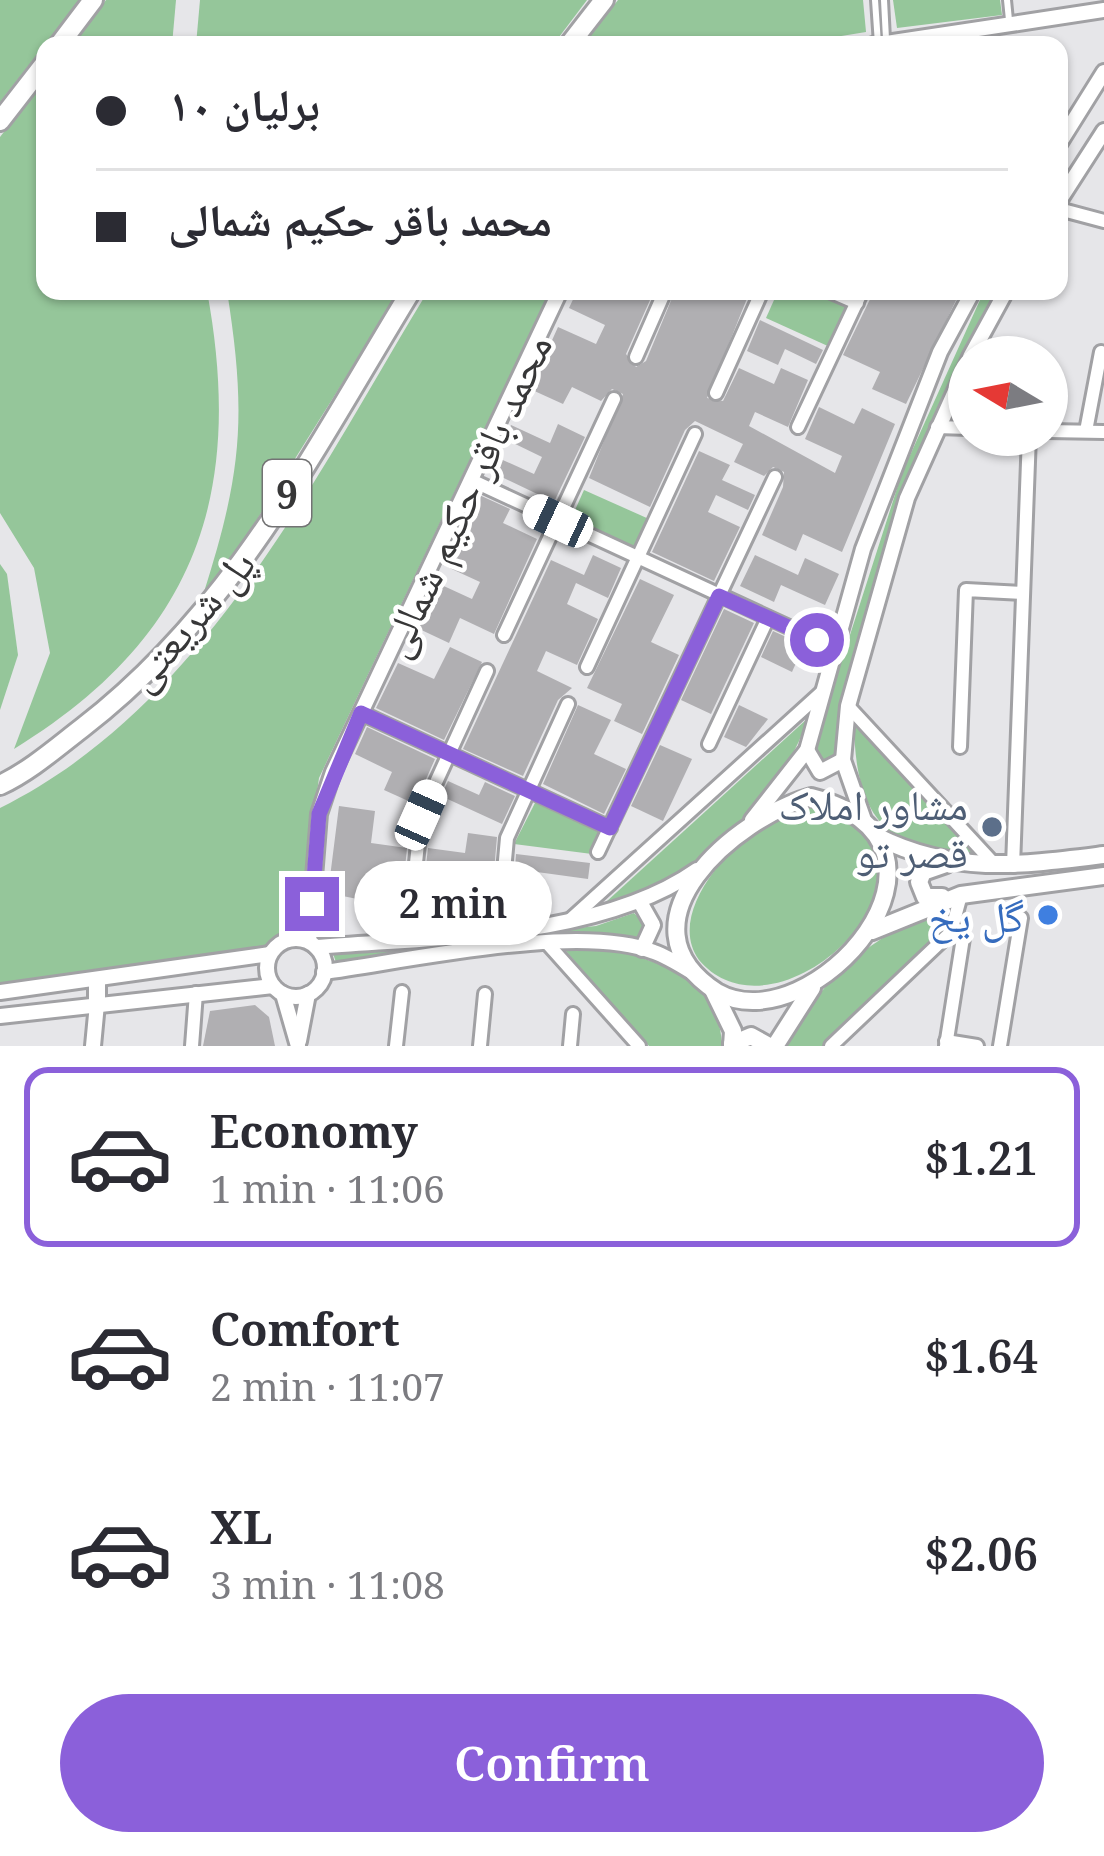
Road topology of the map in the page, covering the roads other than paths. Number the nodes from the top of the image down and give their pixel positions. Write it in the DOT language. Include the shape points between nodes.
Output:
graph roads {
  1 [pos="93,0"];
  2 [pos="604,0"];
  3 [pos="880,0"];
  4 [pos="1007,0"];
  5 [pos="1104,10"];
  6 [pos="1010,25"];
  7 [pos="989,29"];
  8 [pos="65,36"];
  9 [pos="576,36"];
  10 [pos="879,36"];
  11 [pos="938,36"];
  12 [pos="986,36"];
  13 [pos="1104,72"];
  14 [pos="36,75"];
  15 [pos="0,121"];
  16 [pos="1068,130"];
  17 [pos="1104,131"];
  18 [pos="1068,191"];
  19 [pos="1068,209"];
  20 [pos="1104,221"];
  21 [pos="405,300"];
  22 [pos="556,300"];
  23 [pos="660,300"];
  24 [pos="758,300"];
  25 [pos="859,300"];
  26 [pos="970,300"];
  27 [pos="1001,300"];
  28 [pos="982,336"];
  29 [pos="1101,352"];
  30 [pos="636,357"];
  31 [pos="716,393"];
  32 [pos="614,399"];
  33 [pos="948,404"];
  34 [pos="798,427"];
  35 [pos="937,427"];
  36 [pos="948,427"];
  37 [pos="1068,431"];
  38 [pos="1086,431"];
  39 [pos="1104,431"];
  40 [pos="695,434"];
  41 [pos="1028,456"];
  42 [pos="775,477"];
  43 [pos="471,480"];
  44 [pos="558,521"];
  45 [pos="638,558"];
  46 [pos="1023,592"];
  47 [pos="719,596"];
  48 [pos="768,618"];
  49 [pos="504,635"];
  50 [pos="817,640"];
  51 [pos="587,667"];
  52 [pos="487,671"];
  53 [pos="823,692"];
  54 [pos="568,704"];
  55 [pos="848,706"];
  56 [pos="361,713"];
  57 [pos="709,744"];
  58 [pos="960,747"];
  59 [pos="806,750"];
  60 [pos="448,754"];
  61 [pos="843,760"];
  62 [pos="0,785"];
  63 [pos="528,790"];
  64 [pos="752,820"];
  65 [pos="864,820"];
  66 [pos="610,828"];
  67 [pos="878,837"];
  68 [pos="598,852"];
  69 [pos="1104,855"];
  70 [pos="947,864"];
  71 [pos="1005,866"];
  72 [pos="697,870"];
  73 [pos="1104,876"];
  74 [pos="502,893"];
  75 [pos="961,895"];
  76 [pos="640,902"];
  77 [pos="312,904"];
  78 [pos="411,911"];
  79 [pos="1021,918"];
  80 [pos="571,920"];
  81 [pos="872,931"];
  82 [pos="963,938"];
  83 [pos="292,939"];
  84 [pos="313,944"];
  85 [pos="547,944"];
  86 [pos="642,949"];
  87 [pos="270,954"];
  88 [pos="325,972"];
  89 [pos="698,975"];
  90 [pos="98,980"];
  91 [pos="812,988"];
  92 [pos="712,989"];
  93 [pos="278,990"];
  94 [pos="0,992"];
  95 [pos="402,992"];
  96 [pos="196,993"];
  97 [pos="308,994"];
  98 [pos="485,994"];
  99 [pos="98,1004"];
  100 [pos="573,1013"];
  101 [pos="0,1016"];
  102 [pos="946,1044"];
  103 [pos="732,1045"];
  104 [pos="93,1046"];
  105 [pos="192,1046"];
  106 [pos="298,1046"];
  107 [pos="396,1046"];
  108 [pos="481,1046"];
  109 [pos="570,1046"];
  110 [pos="639,1046"];
  111 [pos="772,1046"];
  112 [pos="831,1046"];
  113 [pos="977,1046"];
  114 [pos="1000,1046"];
  1 -- 8 [label="main road"];
  2 -- 9 [label="main road"];
  3 -- 10 [label="lane"];
  4 -- 6 [label="lane"];
  5 -- 6 [label="street"];
  6 -- 7 [label="street"];
  7 -- 11 [label="street"];
  7 -- 12 [label="street"];
  13 -- 16 [label="street"];
  14 -- 15 [label="main road"];
  17 -- 18 [label="street"];
  19 -- 20 [label="street"];
  21 -- 62 [label="main road, پل شریعتی / 9" via="208,610 143,681"];
  22 -- 43 [label="street, محمد باقر حکیم شمالی"];
  23 -- 30 [label="street"];
  24 -- 31 [label="street"];
  25 -- 34 [label="street"];
  26 -- 53 [label="street" via="901,444"];
  27 -- 28 [label="street"];
  29 -- 38 [label="street"];
  32 -- 44 [label="street"];
  33 -- 35 [label="street"];
  35 -- 36 [label="street"];
  35 -- 55 [label="street" via="875,600"];
  37 -- 38 [label="street"];
  38 -- 39 [label="street"];
  40 -- 45 [label="street"];
  41 -- 46 [label="street"];
  42 -- 47 [label="street"];
  43 -- 44 [label="street"];
  43 -- 56 [label="street, محمد باقر حکیم شمالی"];
  44 -- 45 [label="street"];
  44 -- 49 [label="street"];
  45 -- 47 [label="street"];
  45 -- 51 [label="street"];
  46 -- 58 [label="street" via="966,590"];
  46 -- 71 [label="street"];
  47 -- 48 [label="street"];
  47 -- 66 [label="street"];
  48 -- 50 [label="street"];
  48 -- 57 [label="street"];
  52 -- 60 [label="street"];
  53 -- 59 [label="street"];
  53 -- 80 [label="street"];
  54 -- 63 [label="street"];
  55 -- 61 [label="street"];
  55 -- 71 [label="street"];
  56 -- 60 [label="street"];
  56 -- 77 [label="street, محمد باقر حکیم شمالی" via="319,814"];
  59 -- 61 [label="street" via="820,772"];
  59 -- 64 [label="street"];
  60 -- 63 [label="street"];
  60 -- 78 [label="street" via="421,815"];
  61 -- 65 [label="street"];
  63 -- 66 [label="street"];
  63 -- 74 [label="street" via="507,838"];
  64 -- 65 [label="main road" via="812,797"];
  64 -- 72 [label="main road"];
  65 -- 67 [label="main road"];
  66 -- 68 [label="street"];
  67 -- 70 [label="main road"];
  67 -- 81 [label="main road" via="889,885"];
  69 -- 71 [label="main road"];
  70 -- 71 [label="main road"];
  70 -- 75 [label="main road" via="923,872 920,892"];
  72 -- 76 [label="street"];
  72 -- 89 [label="main road" via="678,928"];
  73 -- 75 [label="main road"];
  75 -- 81 [label="main road"];
  75 -- 112 [label="street" via="951,932"];
  76 -- 80 [label="street"];
  76 -- 86 [label="street" via="652,925"];
  77 -- 83 [label="street"];
  77 -- 84 [label="street, محمد باقر حکیم شمالی"];
  79 -- 114 [label="street"];
  80 -- 84 [label="street"];
  81 -- 91 [label="main road"];
  82 -- 102 [label="street"];
  83 -- 84 [label="street"];
  83 -- 87 [label="street"];
  84 -- 88 [label="street"];
  85 -- 86 [label="street"];
  85 -- 88 [label="street"];
  85 -- 110 [label="street"];
  86 -- 89 [label="street"];
  87 -- 90 [label="street"];
  87 -- 93 [label="street" via="267,970"];
  88 -- 97 [label="street"];
  89 -- 92 [label="main road"];
  90 -- 94 [label="street"];
  90 -- 99 [label="main road"];
  91 -- 92 [label="main road" via="749,1003"];
  91 -- 111 [label="main road"];
  92 -- 103 [label="main road"];
  93 -- 96 [label="street"];
  93 -- 97 [label="street"];
  93 -- 106 [label="street"];
  95 -- 107 [label="street"];
  96 -- 99 [label="street"];
  96 -- 105 [label="street"];
  97 -- 106 [label="street"];
  98 -- 108 [label="street"];
  99 -- 101 [label="street"];
  99 -- 104 [label="street"];
  100 -- 109 [label="street"];
  102 -- 113 [label="street"];
  103 -- 111 [label="main road" via="752,1036"];
}
